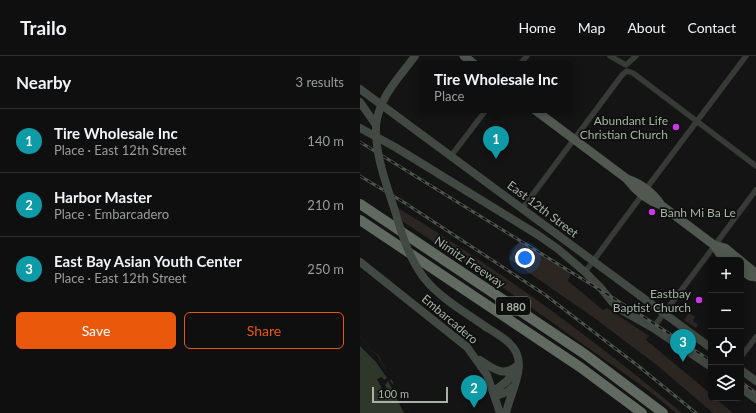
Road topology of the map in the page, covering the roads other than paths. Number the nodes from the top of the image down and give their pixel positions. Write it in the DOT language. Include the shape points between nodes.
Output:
graph roads {
  1 [pos="415,56"];
  2 [pos="610,56"];
  3 [pos="636,56"];
  4 [pos="746,56"];
  5 [pos="626,68"];
  6 [pos="360,89"];
  7 [pos="360,102"];
  8 [pos="380,104"];
  9 [pos="484,113"];
  10 [pos="539,113"];
  11 [pos="375,122"];
  12 [pos="697,122"];
  13 [pos="360,128"];
  14 [pos="574,139"];
  15 [pos="451,156"];
  16 [pos="756,166"];
  17 [pos="756,190"];
  18 [pos="644,192"];
  19 [pos="360,204"];
  20 [pos="522,209"];
  21 [pos="360,220"];
  22 [pos="714,245"];
  23 [pos="724,257"];
  24 [pos="592,261"];
  25 [pos="360,262"];
  26 [pos="585,272"];
  27 [pos="744,272"];
  28 [pos="756,276"];
  29 [pos="664,314"];
  30 [pos="653,328"];
  31 [pos="756,337"];
  32 [pos="708,346"];
  33 [pos="744,353"];
  34 [pos="475,356"];
  35 [pos="708,365"];
  36 [pos="518,366"];
  37 [pos="744,372"];
  38 [pos="756,381"];
  39 [pos="515,385"];
  40 [pos="744,390"];
  41 [pos="495,394"];
  42 [pos="756,399"];
  43 [pos="500,413"];
  44 [pos="506,413"];
  45 [pos="642,413"];
  46 [pos="663,413"];
  1 -- 8 [label="main road"];
  2 -- 5 [label="street"];
  3 -- 5 [label="street"];
  4 -- 12 [label="street"];
  5 -- 12 [label="street"];
  5 -- 14 [label="street"];
  6 -- 8 [label="main road, East 12th Street"];
  7 -- 11 [label="main road"];
  8 -- 11 [label="main road"];
  8 -- 15 [label="main road, East 12th Street"];
  9 -- 15 [label="street"];
  10 -- 14 [label="main road"];
  11 -- 36 [label="main road, bridge" via="376,148 380,164 413,260 424,278 439,293 512,346 517,355"];
  12 -- 16 [label="street"];
  12 -- 18 [label="street"];
  13 -- 26 [label="main road, East 12th Street" via="531,231"];
  14 -- 18 [label="main road" via="627,179 633,187"];
  14 -- 20 [label="street"];
  15 -- 20 [label="main road, East 12th Street"];
  17 -- 22 [label="street"];
  18 -- 22 [label="main road" via="655,197"];
  18 -- 24 [label="street"];
  19 -- 46 [label="highway, Nimitz Freeway / I 880" via="586,355"];
  20 -- 24 [label="main road, East 12th Street"];
  21 -- 45 [label="highway, I 880" via="580,367"];
  22 -- 23 [label="main road"];
  22 -- 28 [label="main road" via="725,248 753,270"];
  22 -- 29 [label="street"];
  24 -- 26 [label="street"];
  24 -- 29 [label="main road, East 12th Street"];
  25 -- 34 [label="main road, Embarcadero" via="458,338"];
  26 -- 30 [label="main road, East 12th Street" via="613,303"];
  27 -- 28 [label="main road"];
  29 -- 30 [label="street"];
  29 -- 32 [label="main road, East 12th Street"];
  30 -- 35 [label="main road, East 12th Street"];
  31 -- 33 [label="street"];
  34 -- 36 [label="main road" via="502,373"];
  34 -- 41 [label="main road, Embarcadero"];
  36 -- 39 [label="main road"];
  36 -- 41 [label="main road"];
  37 -- 38 [label="main road"];
  39 -- 41 [label="main road" via="507,392"];
  39 -- 44 [label="main road"];
  40 -- 42 [label="main road"];
  41 -- 43 [label="main road, Embarcadero"];
}
